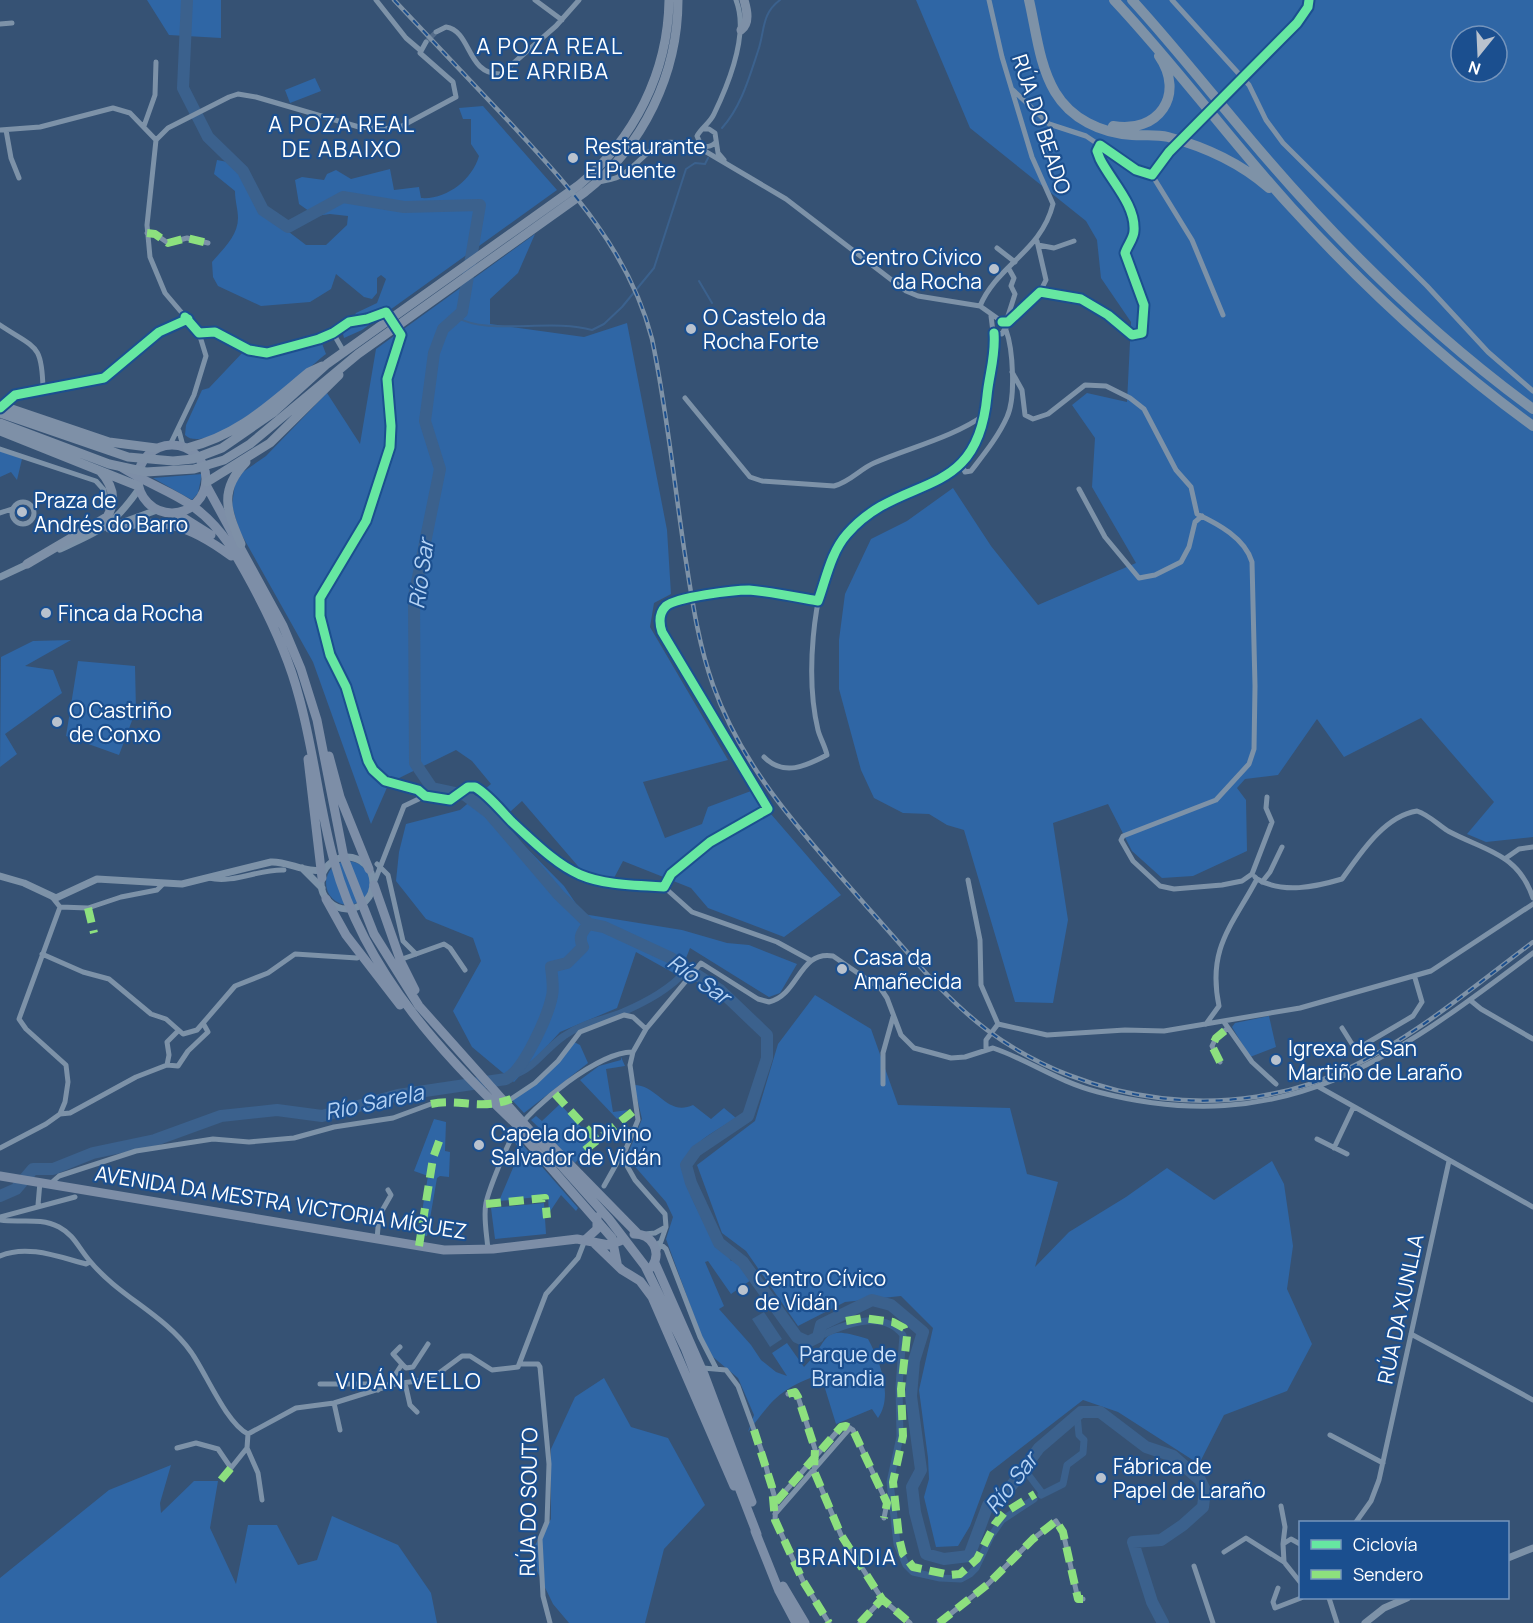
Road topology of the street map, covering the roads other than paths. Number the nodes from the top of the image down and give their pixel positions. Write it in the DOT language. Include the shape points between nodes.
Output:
graph roads {
  1 [pos="376,0"];
  2 [pos="535,0"];
  3 [pos="579,0"];
  4 [pos="678,0"];
  5 [pos="736,0"];
  6 [pos="744,0"];
  7 [pos="989,0"];
  8 [pos="1029,0"];
  9 [pos="1035,0"];
  10 [pos="1114,0"];
  11 [pos="1132,0"];
  12 [pos="1172,0"];
  13 [pos="1309,0"];
  14 [pos="668,3"];
  15 [pos="562,20"];
  16 [pos="12,23"];
  17 [pos="0,24"];
  18 [pos="741,30"];
  19 [pos="436,32"];
  20 [pos="1147,35"];
  21 [pos="426,42"];
  22 [pos="420,50"];
  23 [pos="156,62"];
  24 [pos="1244,79"];
  25 [pos="1012,89"];
  26 [pos="714,115"];
  27 [pos="144,126"];
  28 [pos="703,129"];
  29 [pos="3,130"];
  30 [pos="714,132"];
  31 [pos="156,140"];
  32 [pos="715,143"];
  33 [pos="700,145"];
  34 [pos="1100,145"];
  35 [pos="731,166"];
  36 [pos="1152,175"];
  37 [pos="19,177"];
  38 [pos="597,182"];
  39 [pos="582,188"];
  40 [pos="1290,206"];
  41 [pos="147,234"];
  42 [pos="1074,241"];
  43 [pos="208,243"];
  44 [pos="1038,243"];
  45 [pos="997,248"];
  46 [pos="1015,262"];
  47 [pos="1009,269"];
  48 [pos="1040,292"];
  49 [pos="980,306"];
  50 [pos="1223,315"];
  51 [pos="188,320"];
  52 [pos="0,325"];
  53 [pos="1002,329"];
  54 [pos="200,333"];
  55 [pos="370,339"];
  56 [pos="344,352"];
  57 [pos="358,354"];
  58 [pos="327,364"];
  59 [pos="1012,372"];
  60 [pos="43,389"];
  61 [pos="1533,391"];
  62 [pos="685,398"];
  63 [pos="2,406"];
  64 [pos="1533,409"];
  65 [pos="986,414"];
  66 [pos="0,423"];
  67 [pos="1533,426"];
  68 [pos="179,430"];
  69 [pos="0,431"];
  70 [pos="170,444"];
  71 [pos="0,449"];
  72 [pos="188,449"];
  73 [pos="152,451"];
  74 [pos="255,453"];
  75 [pos="962,465"];
  76 [pos="120,467"];
  77 [pos="98,470"];
  78 [pos="206,484"];
  79 [pos="138,485"];
  80 [pos="1079,489"];
  81 [pos="106,507"];
  82 [pos="12,509"];
  83 [pos="157,510"];
  84 [pos="0,513"];
  85 [pos="176,513"];
  86 [pos="1202,516"];
  87 [pos="109,528"];
  88 [pos="90,535"];
  89 [pos="241,544"];
  90 [pos="231,556"];
  91 [pos="27,564"];
  92 [pos="0,577"];
  93 [pos="247,578"];
  94 [pos="818,601"];
  95 [pos="317,720"];
  96 [pos="308,730"];
  97 [pos="764,758"];
  98 [pos="1267,797"];
  99 [pos="1282,847"];
  100 [pos="1533,847"];
  101 [pos="1506,858"];
  102 [pos="371,865"];
  103 [pos="298,866"];
  104 [pos="284,870"];
  105 [pos="322,873"];
  106 [pos="0,876"];
  107 [pos="209,878"];
  108 [pos="1257,878"];
  109 [pos="968,880"];
  110 [pos="142,883"];
  111 [pos="374,884"];
  112 [pos="162,885"];
  113 [pos="664,887"];
  114 [pos="322,889"];
  115 [pos="137,894"];
  116 [pos="54,898"];
  117 [pos="1533,898"];
  118 [pos="327,899"];
  119 [pos="1533,904"];
  120 [pos="60,907"];
  121 [pos="1533,953"];
  122 [pos="42,954"];
  123 [pos="416,954"];
  124 [pos="357,958"];
  125 [pos="405,958"];
  126 [pos="810,960"];
  127 [pos="465,970"];
  128 [pos="1415,978"];
  129 [pos="1470,999"];
  130 [pos="894,1016"];
  131 [pos="1224,1022"];
  132 [pos="203,1023"];
  133 [pos="998,1024"];
  134 [pos="1206,1024"];
  135 [pos="1228,1028"];
  136 [pos="1342,1028"];
  137 [pos="646,1029"];
  138 [pos="177,1032"];
  139 [pos="441,1032"];
  140 [pos="432,1038"];
  141 [pos="1533,1039"];
  142 [pos="986,1048"];
  143 [pos="453,1052"];
  144 [pos="633,1052"];
  145 [pos="1220,1062"];
  146 [pos="166,1065"];
  147 [pos="884,1084"];
  148 [pos="1276,1084"];
  149 [pos="1319,1087"];
  150 [pos="431,1104"];
  151 [pos="508,1106"];
  152 [pos="1353,1108"];
  153 [pos="60,1114"];
  154 [pos="525,1129"];
  155 [pos="1317,1139"];
  156 [pos="0,1148"];
  157 [pos="1334,1148"];
  158 [pos="1347,1154"];
  159 [pos="624,1155"];
  160 [pos="1449,1161"];
  161 [pos="0,1176"];
  162 [pos="42,1183"];
  163 [pos="604,1186"];
  164 [pos="388,1190"];
  165 [pos="75,1197"];
  166 [pos="38,1205"];
  167 [pos="1533,1207"];
  168 [pos="597,1217"];
  169 [pos="0,1218"];
  170 [pos="666,1224"];
  171 [pos="639,1235"];
  172 [pos="377,1239"];
  173 [pos="589,1241"];
  174 [pos="659,1243"];
  175 [pos="616,1246"];
  176 [pos="488,1250"];
  177 [pos="0,1256"];
  178 [pos="90,1262"];
  179 [pos="654,1262"];
  180 [pos="618,1265"];
  181 [pos="628,1274"];
  182 [pos="1412,1334"];
  183 [pos="428,1344"];
  184 [pos="400,1347"];
  185 [pos="402,1364"];
  186 [pos="520,1364"];
  187 [pos="702,1367"];
  188 [pos="716,1368"];
  189 [pos="405,1383"];
  190 [pos="320,1384"];
  191 [pos="388,1386"];
  192 [pos="378,1390"];
  193 [pos="788,1394"];
  194 [pos="1533,1400"];
  195 [pos="334,1402"];
  196 [pos="417,1412"];
  197 [pos="850,1428"];
  198 [pos="340,1430"];
  199 [pos="248,1434"];
  200 [pos="1330,1435"];
  201 [pos="177,1448"];
  202 [pos="247,1448"];
  203 [pos="815,1459"];
  204 [pos="1383,1463"];
  205 [pos="814,1468"];
  206 [pos="262,1500"];
  207 [pos="776,1502"];
  208 [pos="1281,1506"];
  209 [pos="774,1515"];
  210 [pos="884,1518"];
  211 [pos="1357,1521"];
  212 [pos="759,1534"];
  213 [pos="1299,1543"];
  214 [pos="1283,1544"];
  215 [pos="1533,1548"];
  216 [pos="1224,1552"];
  217 [pos="1509,1558"];
  218 [pos="1284,1562"];
  219 [pos="1194,1566"];
  220 [pos="1299,1581"];
  221 [pos="1278,1588"];
  222 [pos="882,1599"];
  223 [pos="1083,1599"];
  224 [pos="1299,1599"];
  225 [pos="1329,1599"];
  226 [pos="1405,1599"];
  227 [pos="550,1623"];
  228 [pos="796,1623"];
  229 [pos="805,1623"];
  230 [pos="829,1623"];
  231 [pos="860,1623"];
  232 [pos="909,1623"];
  233 [pos="939,1623"];
  234 [pos="1213,1623"];
  235 [pos="1337,1623"];
  236 [pos="1365,1623"];
  1 -- 22 [label="street"];
  2 -- 15 [label="street"];
  3 -- 15 [label="street"];
  4 -- 38 [label="highway" via="672,54 649,116 630,145"];
  5 -- 18 [label="street"];
  6 -- 18 [label="highway" via="747,16"];
  7 -- 25 [label="street, RÚA DO BEADO"];
  8 -- 40 [label="highway" via="1045,72 1055,93 1071,111 1105,131 1166,137 1221,155 1257,177"];
  9 -- 20 [label="highway" via="1059,88 1079,109 1110,125 1144,125 1167,102 1168,74"];
  10 -- 20 [label="highway"];
  11 -- 64 [label="highway" via="1348,248 1453,346"];
  12 -- 24 [label="street"];
  13 -- 24 [label="street" via="1304,16"];
  14 -- 39 [label="highway" via="661,59 643,107 623,139"];
  15 -- 19 [label="street" via="501,74 480,68 453,30 446,27"];
  16 -- 17 [label="street"];
  18 -- 26 [label="street"];
  20 -- 40 [label="highway"];
  21 -- 22 [label="street"];
  22 -- 31 [label="street" via="453,82 456,97 397,127 359,127 245,95 229,97 180,122"];
  23 -- 27 [label="street" via="154,95"];
  24 -- 36 [label="street" via="1169,152"];
  24 -- 61 [label="street" via="1283,143 1488,352"];
  25 -- 34 [label="street" via="1048,124 1086,136"];
  25 -- 44 [label="street, RÚA DO BEADO" via="1032,157 1053,204"];
  26 -- 28 [label="street"];
  26 -- 30 [label="street"];
  27 -- 29 [label="street" via="130,113 113,108 39,127"];
  27 -- 31 [label="street"];
  28 -- 30 [label="street"];
  28 -- 33 [label="street" via="697,136"];
  29 -- 37 [label="street"];
  30 -- 32 [label="street"];
  31 -- 41 [label="street"];
  32 -- 33 [label="street" via="708,147"];
  32 -- 35 [label="street" via="719,156"];
  33 -- 35 [label="street" via="706,153"];
  33 -- 38 [label="street" via="665,143 618,177"];
  34 -- 36 [label="street" via="1136,170"];
  34 -- 48 [label="street" via="1100,159 1133,218 1134,232 1125,253 1144,305 1144,330 1132,335 1081,299"];
  35 -- 49 [label="street" via="786,199 906,291"];
  36 -- 50 [label="street" via="1192,240"];
  38 -- 39 [label="highway"];
  39 -- 55 [label="highway"];
  40 -- 67 [label="highway" via="1414,330"];
  41 -- 43 [label="street" via="155,234 168,243 187,238"];
  41 -- 51 [label="street" via="158,281"];
  42 -- 44 [label="street" via="1054,248"];
  44 -- 46 [label="street, RÚA DO BEADO"];
  44 -- 48 [label="street" via="1046,274"];
  45 -- 46 [label="street"];
  46 -- 47 [label="street, RÚA DO BEADO"];
  47 -- 49 [label="street, RÚA DO BEADO" via="985,294"];
  47 -- 53 [label="street" via="1015,294"];
  48 -- 53 [label="street"];
  49 -- 53 [label="street"];
  51 -- 54 [label="street"];
  51 -- 60 [label="street" via="159,332 104,378"];
  52 -- 60 [label="street" via="36,348"];
  53 -- 59 [label="street"];
  53 -- 65 [label="street" via="995,344"];
  54 -- 56 [label="street" via="215,332 263,353 333,333"];
  54 -- 68 [label="street" via="205,351 203,368"];
  55 -- 56 [label="highway"];
  55 -- 57 [label="highway"];
  56 -- 58 [label="highway"];
  57 -- 74 [label="highway" via="282,432"];
  57 -- 76 [label="highway" via="250,444 224,460 172,471"];
  58 -- 63 [label="highway" via="250,431 193,459 151,460 114,454"];
  58 -- 72 [label="highway" via="309,372 233,432"];
  59 -- 75 [label="street" via="1010,410 1001,429 971,471 965,472"];
  59 -- 86 [label="street" via="1022,390 1025,415 1033,419 1048,414 1085,385 1106,386 1130,398 1144,410 1176,470 1191,487 1197,514"];
  60 -- 63 [label="street" via="15,395"];
  62 -- 65 [label="street" via="750,477 834,486 872,463 946,436"];
  63 -- 73 [label="highway" via="109,442"];
  65 -- 75 [label="street"];
  66 -- 76 [label="highway"];
  68 -- 70 [label="street"];
  68 -- 72 [label="street"];
  69 -- 77 [label="highway"];
  70 -- 72 [label="main road"];
  70 -- 73 [label="main road"];
  71 -- 81 [label="street" via="96,481 104,490"];
  72 -- 78 [label="main road" via="206,470"];
  73 -- 79 [label="main road" via="142,461"];
  74 -- 78 [label="highway"];
  74 -- 89 [label="highway" via="232,478 228,493 228,509"];
  75 -- 94 [label="street" via="884,503 851,530 833,556"];
  76 -- 93 [label="main road" via="169,490 201,512 224,536"];
  77 -- 79 [label="highway"];
  77 -- 91 [label="highway" via="112,491 107,517"];
  78 -- 85 [label="main road" via="197,503"];
  78 -- 89 [label="main road"];
  79 -- 83 [label="main road" via="148,504"];
  79 -- 88 [label="street" via="115,520"];
  80 -- 86 [label="street" via="1105,537 1138,578 1181,562 1195,522"];
  82 -- 82 [label="street" via="18,524 28,524 33,518 33,508 27,503 20,502"];
  82 -- 84 [label="street"];
  83 -- 85 [label="main road"];
  83 -- 87 [label="street"];
  85 -- 90 [label="main road" via="207,531"];
  86 -- 108 [label="street" via="1225,529 1247,550 1252,562 1252,756 1216,800 1121,840 1133,861 1153,881 1167,888 1222,885"];
  87 -- 88 [label="street"];
  87 -- 90 [label="main road" via="149,522 177,526 200,534"];
  88 -- 91 [label="street"];
  89 -- 95 [label="main road" via="293,649"];
  90 -- 93 [label="main road"];
  91 -- 92 [label="street"];
  93 -- 96 [label="main road" via="291,670"];
  94 -- 97 [label="street" via="814,698 818,731 827,755 794,769 774,765"];
  94 -- 113 [label="street" via="748,590 678,601 662,612 662,632 768,809 710,842 671,874"];
  95 -- 102 [label="main road" via="340,797"];
  95 -- 139 [label="main road" via="344,858 368,920 400,980"];
  96 -- 105 [label="main road"];
  96 -- 140 [label="main road" via="332,850 358,923 386,975"];
  98 -- 108 [label="street" via="1266,808 1272,822"];
  99 -- 108 [label="street" via="1270,872"];
  100 -- 101 [label="street" via="1519,849"];
  101 -- 108 [label="street" via="1414,811 1385,828 1360,852 1342,879 1310,887 1271,886"];
  101 -- 117 [label="street" via="1523,874"];
  102 -- 105 [label="street" via="341,858"];
  102 -- 111 [label="street"];
  102 -- 111 [label="street"];
  102 -- 113 [label="street" via="386,856 401,810 408,803 425,796 447,800 468,787 479,789 554,861 574,873 607,884"];
  102 -- 123 [label="street" via="387,875 403,941"];
  103 -- 105 [label="street"];
  103 -- 107 [label="street" via="271,862"];
  103 -- 114 [label="street"];
  104 -- 107 [label="street" via="222,880"];
  105 -- 114 [label="street"];
  106 -- 116 [label="street"];
  107 -- 112 [label="street"];
  108 -- 134 [label="street" via="1239,906 1219,951 1215,987 1219,1006"];
  109 -- 133 [label="street" via="980,940 981,985"];
  110 -- 112 [label="street"];
  110 -- 115 [label="street"];
  110 -- 116 [label="street" via="97,879"];
  111 -- 118 [label="street" via="367,901 352,909 335,906"];
  111 -- 139 [label="main road" via="409,981"];
  112 -- 115 [label="street" via="157,890"];
  113 -- 126 [label="street" via="692,912 777,942"];
  114 -- 118 [label="street"];
  115 -- 120 [label="street" via="88,908"];
  116 -- 120 [label="street"];
  118 -- 140 [label="main road" via="366,963"];
  119 -- 128 [label="street" via="1438,968"];
  120 -- 122 [label="street"];
  121 -- 129 [label="street"];
  122 -- 138 [label="street" via="110,979 151,1014 166,1019"];
  122 -- 153 [label="street" via="20,1019 68,1068"];
  123 -- 125 [label="street"];
  123 -- 127 [label="street" via="444,944"];
  124 -- 132 [label="street" via="295,954 268,974 235,986"];
  126 -- 130 [label="street" via="823,954 841,960 881,989"];
  126 -- 137 [label="street" via="787,992 769,1002 701,963"];
  128 -- 131 [label="street" via="1300,1008"];
  128 -- 136 [label="street" via="1422,1002 1413,1016 1362,1046 1352,1044"];
  129 -- 141 [label="street"];
  129 -- 149 [label="street" via="1382,1058"];
  130 -- 142 [label="street" via="901,1035 922,1052 951,1058"];
  130 -- 147 [label="street" via="884,1053"];
  131 -- 134 [label="street"];
  131 -- 135 [label="street"];
  132 -- 138 [label="street" via="192,1033"];
  132 -- 146 [label="street" via="208,1029 206,1035 188,1051 180,1065"];
  133 -- 134 [label="street" via="1060,1036 1164,1031"];
  133 -- 142 [label="street" via="988,1037"];
  135 -- 145 [label="street" via="1212,1046"];
  135 -- 148 [label="street" via="1252,1062"];
  137 -- 144 [label="street"];
  137 -- 151 [label="street" via="633,1017 624,1015 580,1032 558,1061"];
  138 -- 146 [label="street" via="167,1042"];
  139 -- 143 [label="main road"];
  140 -- 143 [label="main road"];
  142 -- 149 [label="street" via="997,1049 1067,1082 1119,1097 1191,1107 1248,1104"];
  143 -- 151 [label="main road"];
  144 -- 159 [label="street" via="630,1071 638,1120"];
  144 -- 176 [label="street" via="622,1052 590,1066 533,1112 514,1134 486,1204"];
  146 -- 153 [label="street" via="70,1113"];
  149 -- 152 [label="street"];
  150 -- 162 [label="street" via="393,1119 334,1127 294,1138 249,1142 213,1139 136,1151"];
  151 -- 154 [label="main road"];
  152 -- 157 [label="street"];
  152 -- 160 [label="street"];
  153 -- 156 [label="street"];
  154 -- 168 [label="main road"];
  154 -- 171 [label="main road"];
  154 -- 212 [label="main road" via="638,1256 674,1321"];
  155 -- 157 [label="street"];
  157 -- 158 [label="street"];
  159 -- 163 [label="street"];
  159 -- 170 [label="street" via="631,1174 664,1210"];
  160 -- 167 [label="street"];
  160 -- 182 [label="street, RÚA DA XUNLLA"];
  161 -- 162 [label="main road, AVENIDA DA MESTRA VICTORIA MÍGUEZ"];
  162 -- 166 [label="street"];
  162 -- 172 [label="main road, AVENIDA DA MESTRA VICTORIA MÍGUEZ"];
  164 -- 172 [label="street" via="391,1195 379,1216"];
  165 -- 166 [label="street"];
  166 -- 169 [label="street"];
  168 -- 173 [label="main road" via="597,1229"];
  168 -- 175 [label="main road"];
  169 -- 178 [label="street" via="37,1220 57,1226 69,1233"];
  170 -- 171 [label="street" via="659,1232"];
  170 -- 174 [label="street"];
  171 -- 174 [label="street"];
  171 -- 175 [label="main road"];
  171 -- 179 [label="main road"];
  172 -- 176 [label="main road, AVENIDA DA MESTRA VICTORIA MÍGUEZ" via="444,1250"];
  173 -- 175 [label="main road, AVENIDA DA MESTRA VICTORIA MÍGUEZ"];
  173 -- 176 [label="main road, AVENIDA DA MESTRA VICTORIA MÍGUEZ"];
  173 -- 180 [label="main road"];
  173 -- 186 [label="street" via="546,1294"];
  174 -- 179 [label="street"];
  174 -- 188 [label="street" via="666,1249"];
  175 -- 180 [label="main road"];
  177 -- 178 [label="street" via="12,1250"];
  178 -- 199 [label="street" via="132,1301 173,1329 228,1413"];
  179 -- 181 [label="main road" via="642,1275"];
  179 -- 187 [label="main road"];
  180 -- 181 [label="main road"];
  181 -- 212 [label="main road" via="641,1282 656,1304 716,1448"];
  182 -- 194 [label="street"];
  182 -- 204 [label="street, RÚA DA XUNLLA"];
  183 -- 185 [label="street" via="412,1366 406,1368"];
  184 -- 185 [label="street" via="393,1354"];
  185 -- 191 [label="street"];
  186 -- 189 [label="street" via="492,1370 470,1356 462,1356 439,1373"];
  186 -- 227 [label="street, RÚA DO SOUTO" via="540,1367 549,1464 547,1522 540,1539 543,1596"];
  187 -- 188 [label="street"];
  187 -- 212 [label="main road"];
  188 -- 207 [label="street" via="727,1371 738,1386"];
  189 -- 191 [label="street"];
  189 -- 196 [label="street" via="410,1406"];
  190 -- 192 [label="street" via="373,1384"];
  191 -- 192 [label="street"];
  192 -- 195 [label="street"];
  193 -- 203 [label="street" via="795,1392 798,1397"];
  195 -- 198 [label="street"];
  195 -- 199 [label="street" via="296,1408"];
  197 -- 203 [label="street" via="841,1427"];
  197 -- 205 [label="street"];
  197 -- 210 [label="street" via="887,1503"];
  199 -- 202 [label="street"];
  200 -- 204 [label="street"];
  201 -- 202 [label="street" via="196,1443 218,1449 231,1468"];
  202 -- 206 [label="street" via="258,1473"];
  203 -- 205 [label="street"];
  203 -- 207 [label="street"];
  204 -- 211 [label="street, RÚA DA XUNLLA" via="1371,1501"];
  205 -- 209 [label="street"];
  205 -- 222 [label="street" via="841,1535"];
  207 -- 209 [label="street"];
  208 -- 214 [label="street"];
  209 -- 230 [label="street" via="803,1581"];
  212 -- 228 [label="main road" via="779,1591"];
  212 -- 229 [label="main road"];
  213 -- 214 [label="street" via="1291,1539"];
  214 -- 218 [label="street"];
  215 -- 217 [label="street"];
  216 -- 218 [label="street" via="1246,1538"];
  218 -- 220 [label="street"];
  219 -- 234 [label="street"];
  221 -- 224 [label="street" via="1275,1608"];
  222 -- 231 [label="street"];
  222 -- 232 [label="street"];
  223 -- 233 [label="street" via="1078,1599 1063,1532 1056,1521"];
  225 -- 235 [label="street"];
  226 -- 236 [label="street" via="1384,1608"];
}
